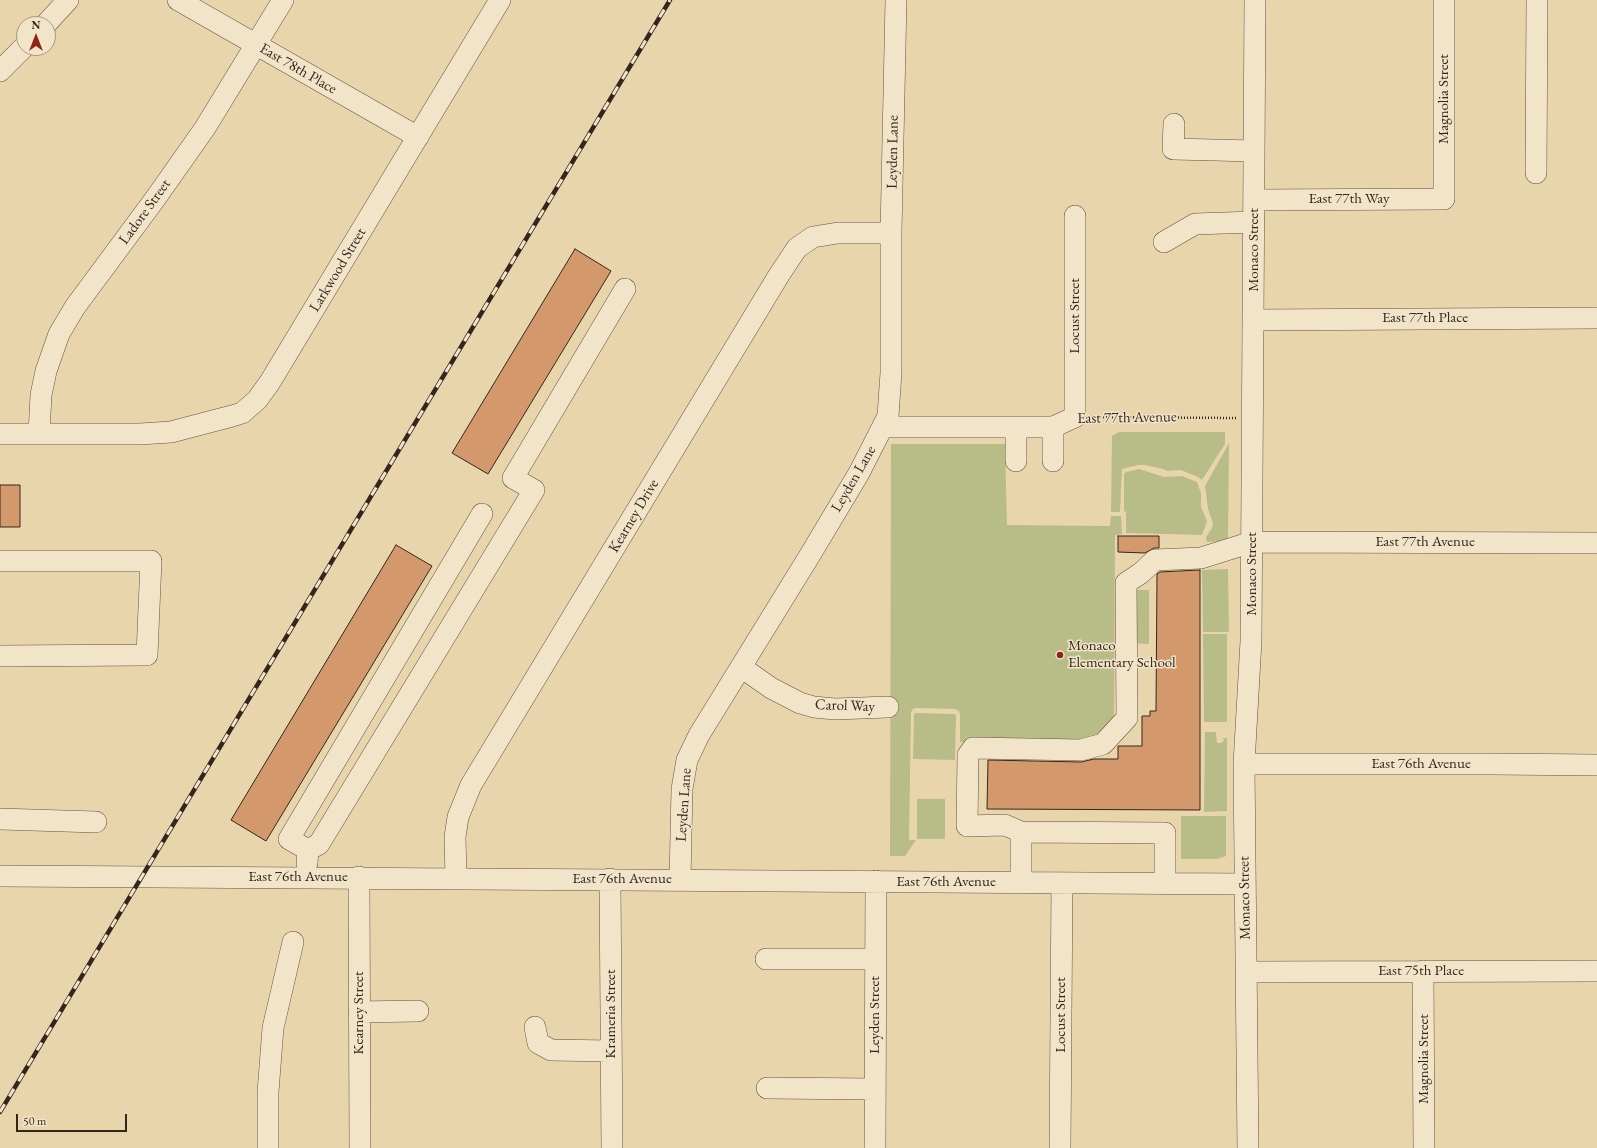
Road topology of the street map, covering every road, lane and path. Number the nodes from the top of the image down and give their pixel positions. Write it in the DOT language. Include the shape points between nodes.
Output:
graph roads {
  1 [pos="68,0"];
  2 [pos="178,0"];
  3 [pos="283,0"];
  4 [pos="500,0"];
  5 [pos="896,0"];
  6 [pos="1255,0"];
  7 [pos="1444,0"];
  8 [pos="1537,0"];
  9 [pos="53,16"];
  10 [pos="256,45"];
  11 [pos="16,54"];
  12 [pos="0,71"];
  13 [pos="1174,124"];
  14 [pos="418,137"];
  15 [pos="1254,151"];
  16 [pos="1536,173"];
  17 [pos="1444,199"];
  18 [pos="1254,200"];
  19 [pos="1075,216"];
  20 [pos="1254,222"];
  21 [pos="891,233"];
  22 [pos="1164,242"];
  23 [pos="625,289"];
  24 [pos="1597,318"];
  25 [pos="1253,320"];
  26 [pos="1075,417"];
  27 [pos="1253,418"];
  28 [pos="1016,426"];
  29 [pos="1053,426"];
  30 [pos="883,427"];
  31 [pos="0,434"];
  32 [pos="39,434"];
  33 [pos="1016,461"];
  34 [pos="1053,461"];
  35 [pos="482,514"];
  36 [pos="1252,542"];
  37 [pos="1597,543"];
  38 [pos="0,562"];
  39 [pos="0,656"];
  40 [pos="741,668"];
  41 [pos="888,707"];
  42 [pos="1244,764"];
  43 [pos="1597,765"];
  44 [pos="0,820"];
  45 [pos="96,822"];
  46 [pos="1021,832"];
  47 [pos="308,850"];
  48 [pos="0,876"];
  49 [pos="306,877"];
  50 [pos="358,877"];
  51 [pos="456,878"];
  52 [pos="610,879"];
  53 [pos="680,880"];
  54 [pos="876,881"];
  55 [pos="1021,882"];
  56 [pos="1062,883"];
  57 [pos="1165,884"];
  58 [pos="1245,884"];
  59 [pos="293,942"];
  60 [pos="766,959"];
  61 [pos="875,959"];
  62 [pos="1423,970"];
  63 [pos="1597,971"];
  64 [pos="1246,972"];
  65 [pos="418,1011"];
  66 [pos="360,1012"];
  67 [pos="535,1027"];
  68 [pos="611,1051"];
  69 [pos="767,1088"];
  70 [pos="875,1089"];
  71 [pos="268,1148"];
  72 [pos="360,1148"];
  73 [pos="612,1148"];
  74 [pos="875,1148"];
  75 [pos="1060,1148"];
  76 [pos="1248,1148"];
  77 [pos="1424,1148"];
  1 -- 9 [label="street"];
  2 -- 10 [label="street, East 78th Place"];
  3 -- 10 [label="street, Ladore Street"];
  4 -- 14 [label="street, Larkwood Street"];
  5 -- 21 [label="street, Leyden Lane"];
  6 -- 15 [label="street, Monaco Street"];
  7 -- 17 [label="street, Magnolia Street"];
  8 -- 16 [label="street"];
  10 -- 14 [label="street, East 78th Place"];
  10 -- 32 [label="street, Ladore Street" via="205,128 75,307 59,334 41,395"];
  11 -- 12 [label="street"];
  13 -- 15 [label="street" via="1173,149"];
  14 -- 32 [label="street, Larkwood Street" via="270,382 258,400 242,413 171,432"];
  15 -- 18 [label="street, Monaco Street"];
  17 -- 18 [label="street, East 77th Way"];
  18 -- 20 [label="street, Monaco Street"];
  19 -- 26 [label="street, Locust Street"];
  20 -- 22 [label="street" via="1195,224"];
  20 -- 25 [label="street, Monaco Street"];
  21 -- 30 [label="street, Leyden Lane" via="891,373 889,408"];
  21 -- 51 [label="street, Kearney Drive" via="838,233 813,237 798,248 783,270 471,785 458,817 455,838"];
  23 -- 47 [label="street" via="513,478 534,490 319,844"];
  24 -- 25 [label="street, East 77th Place"];
  25 -- 27 [label="street, Monaco Street"];
  26 -- 27 [label="path, East 77th Avenue"];
  26 -- 29 [label="street, East 77th Avenue"];
  27 -- 36 [label="street, Monaco Street"];
  28 -- 29 [label="street, East 77th Avenue"];
  28 -- 30 [label="street, East 77th Avenue"];
  28 -- 33 [label="street"];
  29 -- 34 [label="street"];
  30 -- 40 [label="street, Leyden Lane" via="851,486"];
  31 -- 32 [label="street"];
  35 -- 47 [label="street" via="289,839"];
  36 -- 37 [label="street, East 77th Avenue"];
  36 -- 42 [label="street, Monaco Street" via="1251,641"];
  36 -- 46 [label="street, East 77th Avenue" via="1201,558 1155,560 1126,583 1127,718 1103,744 1081,750 973,748 968,755 967,826 1005,825"];
  38 -- 39 [label="street" via="151,561 147,655"];
  40 -- 41 [label="street, Carol Way" via="788,698 807,705 835,709"];
  40 -- 53 [label="street, Leyden Lane" via="699,735 687,760 682,789"];
  42 -- 43 [label="street, East 76th Avenue"];
  42 -- 58 [label="street, Monaco Street"];
  44 -- 45 [label="street"];
  46 -- 55 [label="street"];
  46 -- 57 [label="street" via="1165,833"];
  47 -- 49 [label="street"];
  48 -- 49 [label="street, East 76th Avenue"];
  49 -- 50 [label="street, East 76th Avenue"];
  50 -- 51 [label="street, East 76th Avenue"];
  50 -- 66 [label="street, Kearney Street"];
  51 -- 52 [label="street, East 76th Avenue"];
  52 -- 53 [label="street, East 76th Avenue"];
  52 -- 68 [label="street, Krameria Street"];
  53 -- 54 [label="street, East 76th Avenue"];
  54 -- 55 [label="street, East 76th Avenue"];
  54 -- 61 [label="street, Leyden Street"];
  55 -- 56 [label="street, East 76th Avenue"];
  56 -- 57 [label="street, East 76th Avenue"];
  56 -- 75 [label="street, Locust Street"];
  57 -- 58 [label="street, East 76th Avenue"];
  58 -- 64 [label="street, Monaco Street"];
  59 -- 71 [label="street" via="273,1028 268,1092"];
  60 -- 61 [label="street"];
  61 -- 70 [label="street, Leyden Street"];
  62 -- 63 [label="street, East 75th Place"];
  62 -- 64 [label="street, East 75th Place"];
  62 -- 77 [label="street, Magnolia Street"];
  64 -- 76 [label="street, Monaco Street"];
  65 -- 66 [label="street"];
  66 -- 72 [label="street, Kearney Street"];
  67 -- 68 [label="street" via="538,1043 551,1050"];
  68 -- 73 [label="street, Krameria Street"];
  69 -- 70 [label="street"];
  70 -- 74 [label="street, Leyden Street"];
}
